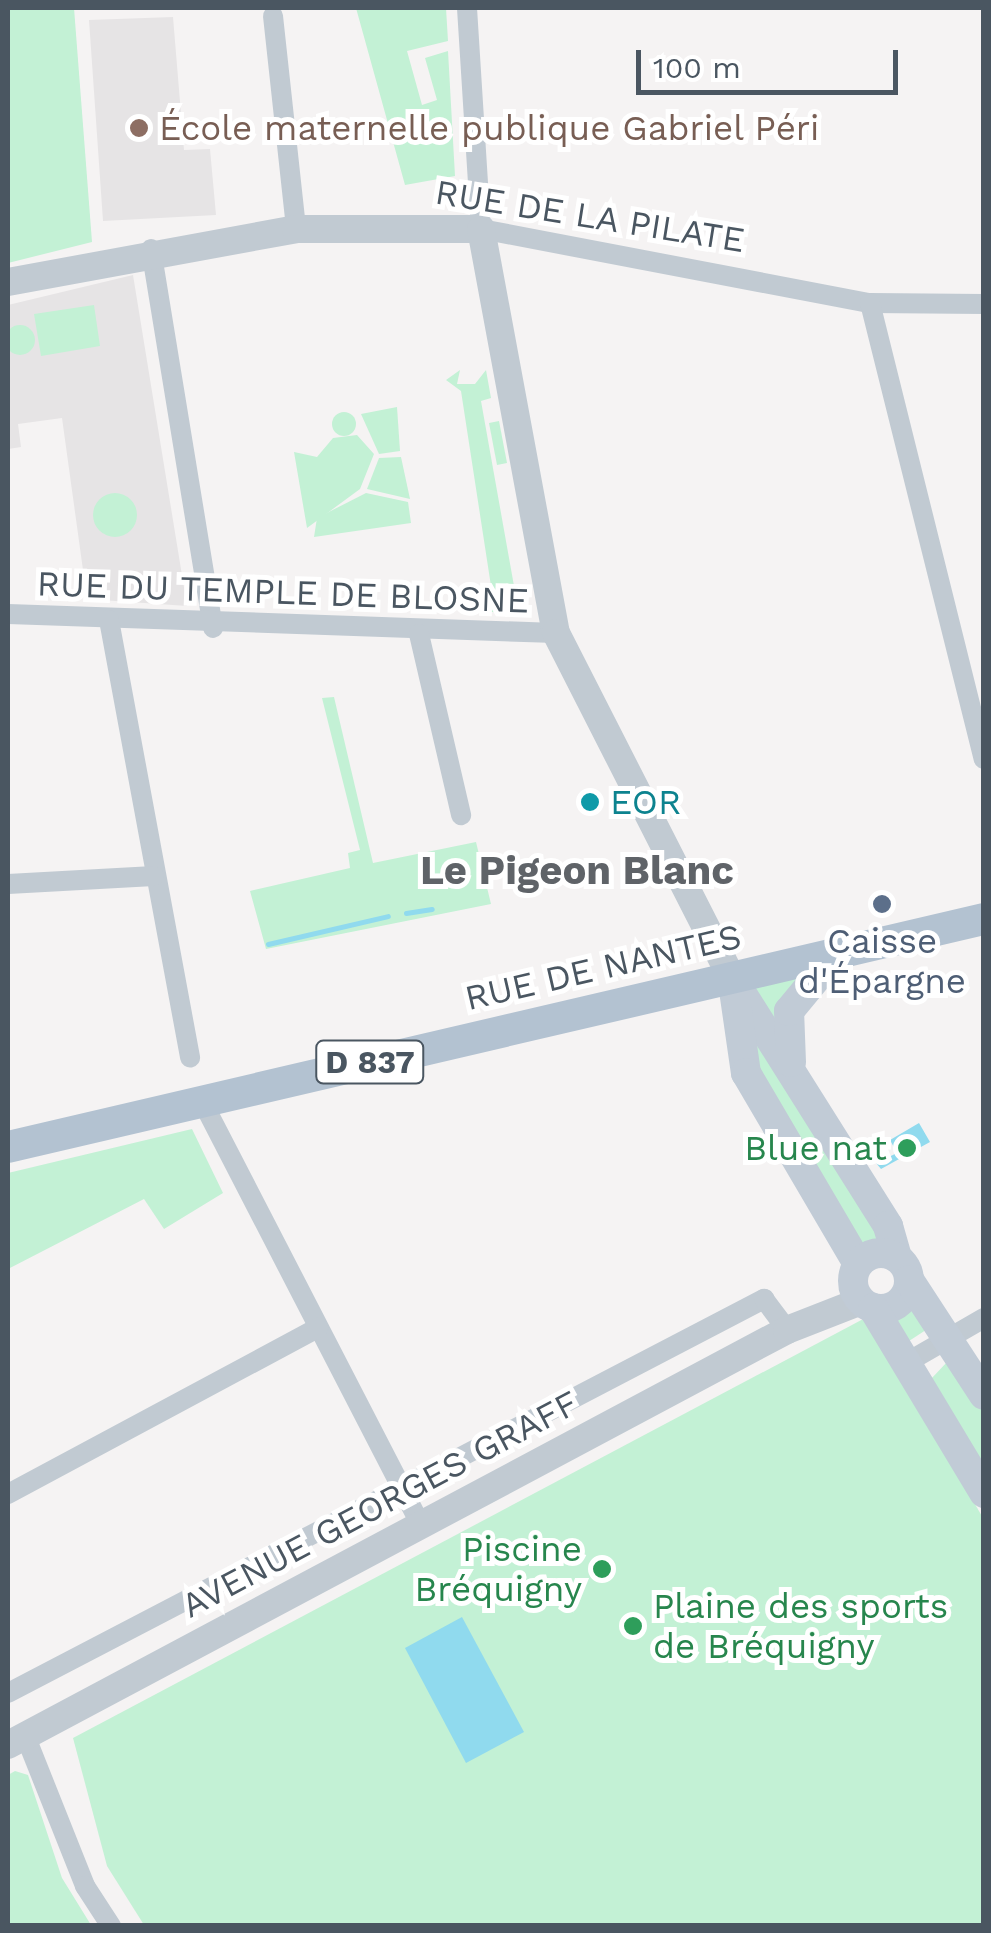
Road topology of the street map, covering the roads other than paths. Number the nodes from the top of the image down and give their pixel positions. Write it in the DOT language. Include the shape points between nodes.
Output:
graph roads {
  1 [pos="466,8"];
  2 [pos="273,16"];
  3 [pos="482,229"];
  4 [pos="296,230"];
  5 [pos="151,249"];
  6 [pos="8,282"];
  7 [pos="870,303"];
  8 [pos="984,304"];
  9 [pos="8,614"];
  10 [pos="108,620"];
  11 [pos="212,628"];
  12 [pos="419,634"];
  13 [pos="556,634"];
  14 [pos="984,759"];
  15 [pos="461,815"];
  16 [pos="154,876"];
  17 [pos="8,884"];
  18 [pos="983,919"];
  19 [pos="837,953"];
  20 [pos="732,978"];
  21 [pos="190,1058"];
  22 [pos="794,1074"];
  23 [pos="202,1102"];
  24 [pos="8,1147"];
  25 [pos="903,1269"];
  26 [pos="861,1289"];
  27 [pos="984,1318"];
  28 [pos="318,1328"];
  29 [pos="787,1330"];
  30 [pos="950,1338"];
  31 [pos="906,1363"];
  32 [pos="984,1395"];
  33 [pos="400,1485"];
  34 [pos="984,1493"];
  35 [pos="8,1494"];
  36 [pos="421,1525"];
  37 [pos="8,1693"];
  38 [pos="16,1740"];
  39 [pos="112,1926"];
  1 -- 3 [label="street"];
  2 -- 4 [label="street"];
  3 -- 4 [label="street, RUE DE LA PILATE"];
  3 -- 7 [label="street, RUE DE LA PILATE"];
  3 -- 13 [label="street"];
  4 -- 5 [label="street, RUE DE LA PILATE"];
  5 -- 6 [label="street, RUE DE LA PILATE"];
  5 -- 11 [label="street"];
  7 -- 8 [label="street, RUE DE LA PILATE"];
  7 -- 14 [label="street"];
  9 -- 10 [label="street, RUE DU TEMPLE DE BLOSNE"];
  10 -- 11 [label="street, RUE DU TEMPLE DE BLOSNE"];
  10 -- 16 [label="street"];
  11 -- 12 [label="street, RUE DU TEMPLE DE BLOSNE"];
  12 -- 13 [label="street, RUE DU TEMPLE DE BLOSNE"];
  12 -- 15 [label="street"];
  13 -- 20 [label="street"];
  16 -- 17 [label="street"];
  16 -- 21 [label="street"];
  18 -- 19 [label="main road, RUE DE NANTES"];
  19 -- 20 [label="main road, RUE DE NANTES"];
  19 -- 22 [label="main road" via="801,986 786,1020"];
  20 -- 22 [label="main road"];
  20 -- 23 [label="main road, RUE DE NANTES / D 837"];
  20 -- 26 [label="main road" via="746,1073"];
  22 -- 25 [label="main road" via="888,1226"];
  23 -- 24 [label="main road, RUE DE NANTES / D 837"];
  23 -- 28 [label="street"];
  25 -- 26 [label="main road" via="873,1254"];
  25 -- 26 [label="main road" via="902,1299"];
  25 -- 30 [label="main road"];
  26 -- 29 [label="street, AVENUE GEORGES GRAFF"];
  26 -- 31 [label="main road"];
  27 -- 30 [label="street"];
  28 -- 33 [label="street"];
  28 -- 35 [label="street"];
  29 -- 33 [label="street" via="764,1298"];
  29 -- 36 [label="street, AVENUE GEORGES GRAFF"];
  30 -- 31 [label="street"];
  30 -- 32 [label="main road"];
  31 -- 34 [label="main road"];
  33 -- 36 [label="street"];
  33 -- 37 [label="street"];
  36 -- 38 [label="street, AVENUE GEORGES GRAFF"];
  38 -- 39 [label="street"];
}
